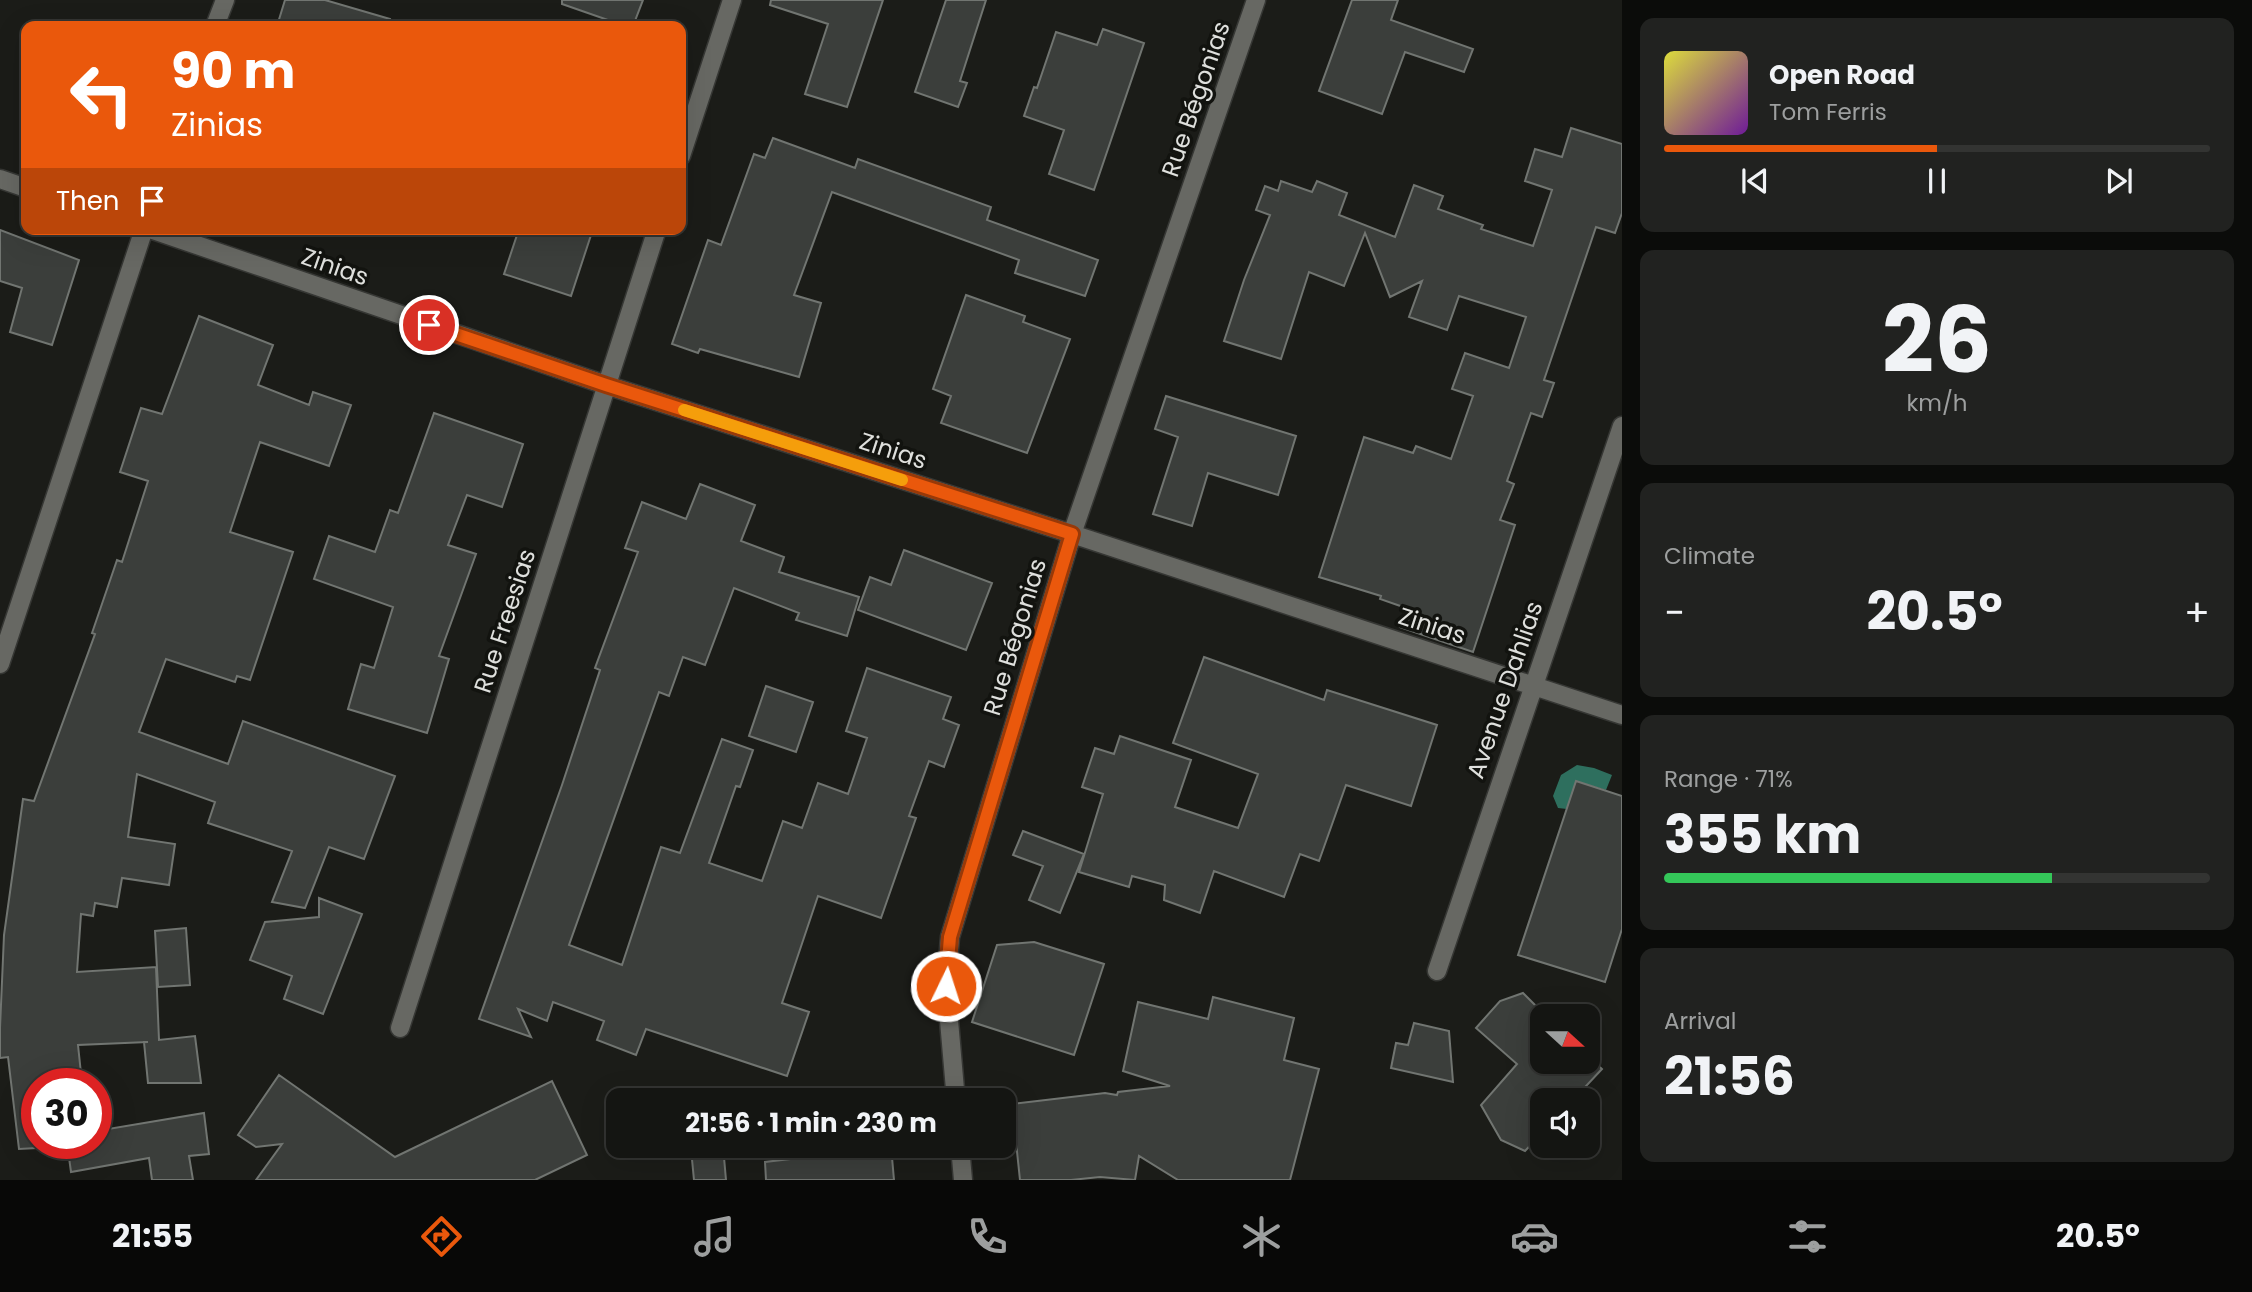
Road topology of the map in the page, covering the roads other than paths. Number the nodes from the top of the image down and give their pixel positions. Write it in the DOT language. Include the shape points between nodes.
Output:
graph roads {
  1 [pos="225,0"];
  2 [pos="732,0"];
  3 [pos="1256,0"];
  4 [pos="217,21"];
  5 [pos="686,141"];
  6 [pos="0,179"];
  7 [pos="21,186"];
  8 [pos="142,235"];
  9 [pos="168,235"];
  10 [pos="655,235"];
  11 [pos="606,385"];
  12 [pos="1622,426"];
  13 [pos="1072,534"];
  14 [pos="0,664"];
  15 [pos="1532,685"];
  16 [pos="1622,715"];
  17 [pos="1437,971"];
  18 [pos="400,1028"];
  19 [pos="955,1088"];
  20 [pos="961,1158"];
  21 [pos="963,1180"];
  1 -- 4 [label="street"];
  2 -- 5 [label="street"];
  3 -- 13 [label="street, Rue Bégonias"];
  6 -- 7 [label="street"];
  8 -- 14 [label="street"];
  9 -- 11 [label="street, Zinias"];
  10 -- 11 [label="street, Rue Freesias"];
  11 -- 13 [label="street, Zinias"];
  11 -- 18 [label="street, Rue Freesias"];
  12 -- 15 [label="street, Avenue Dahlias"];
  13 -- 15 [label="street, Zinias"];
  13 -- 19 [label="street, Rue Bégonias" via="950,937 946,986"];
  15 -- 16 [label="street, Zinias"];
  15 -- 17 [label="street, Avenue Dahlias"];
  20 -- 21 [label="street"];
}
